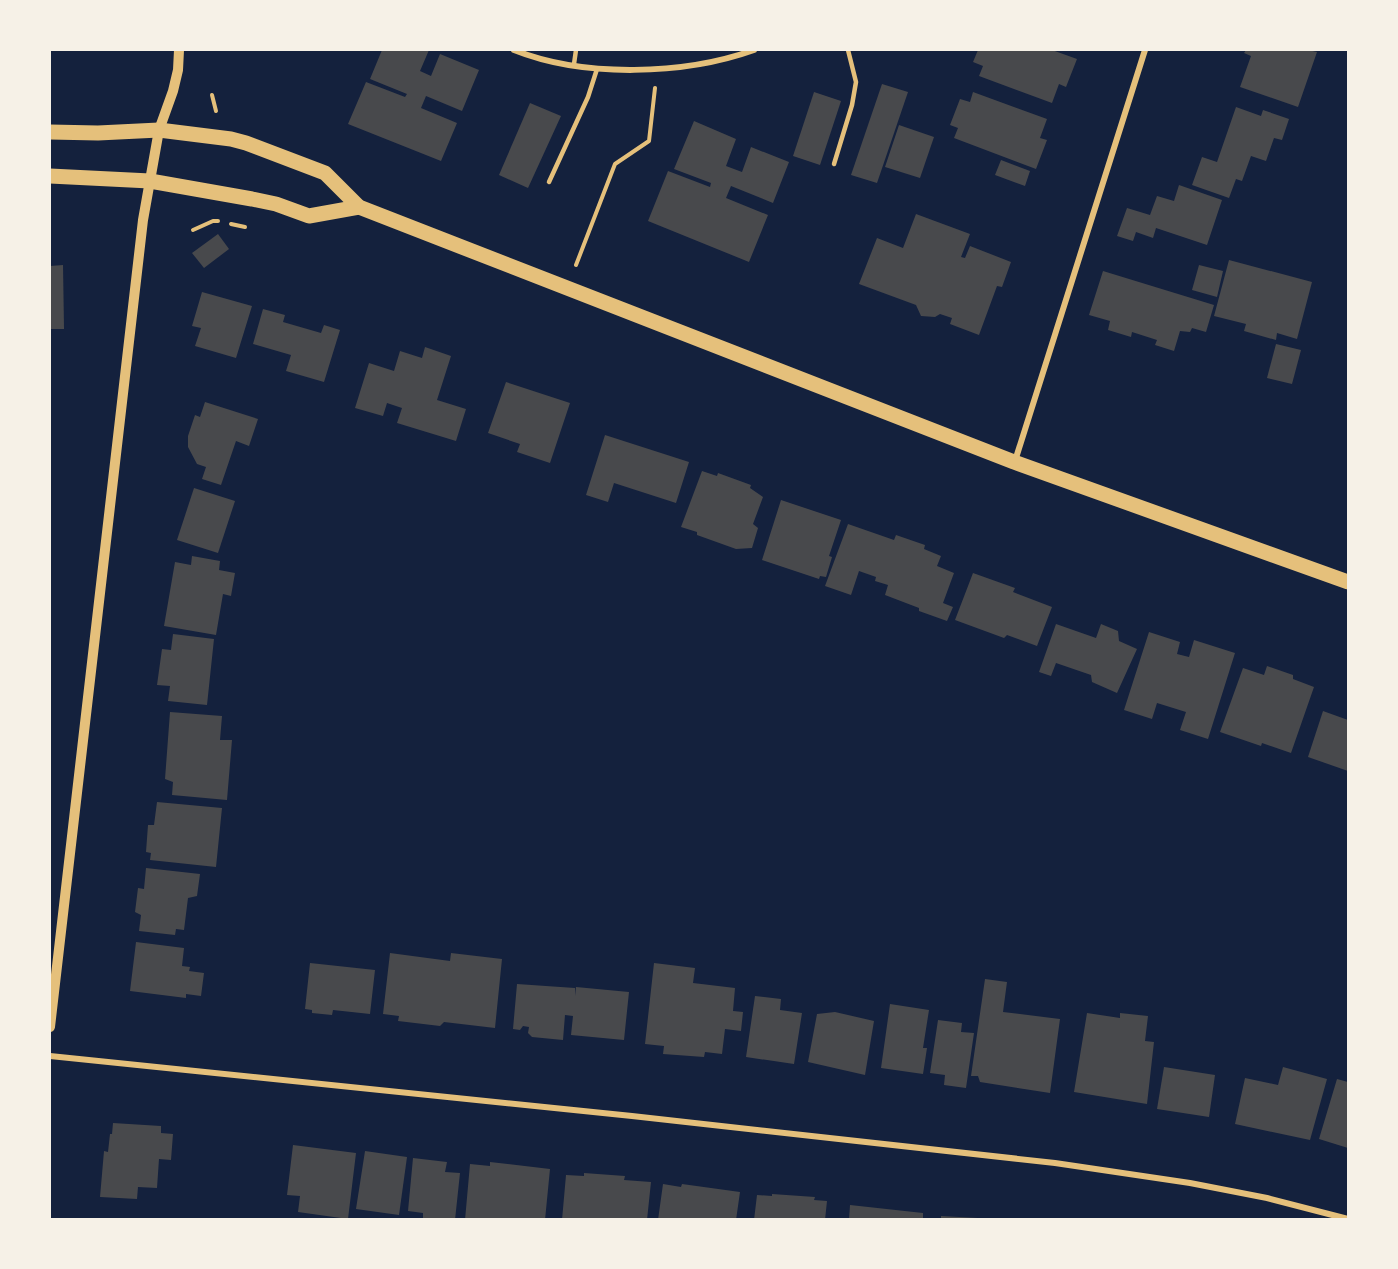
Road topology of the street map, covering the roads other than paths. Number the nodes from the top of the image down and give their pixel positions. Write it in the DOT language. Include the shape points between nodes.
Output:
graph roads {
  1 [pos="179,50"];
  2 [pos="514,50"];
  3 [pos="576,50"];
  4 [pos="754,50"];
  5 [pos="848,50"];
  6 [pos="1145,50"];
  7 [pos="574,64"];
  8 [pos="597,69"];
  9 [pos="159,129"];
  10 [pos="50,132"];
  11 [pos="834,164"];
  12 [pos="50,176"];
  13 [pos="150,181"];
  14 [pos="549,182"];
  15 [pos="359,207"];
  16 [pos="1014,462"];
  17 [pos="1348,582"];
  18 [pos="50,1027"];
  19 [pos="50,1056"];
  20 [pos="1348,1219"];
  1 -- 9 [label="street" via="173,91"];
  2 -- 7 [label="street"];
  3 -- 7 [label="lane"];
  4 -- 8 [label="street" via="682,67"];
  5 -- 11 [label="lane" via="856,82"];
  6 -- 16 [label="street"];
  7 -- 8 [label="street"];
  8 -- 14 [label="lane"];
  9 -- 10 [label="main road"];
  9 -- 13 [label="street"];
  9 -- 15 [label="main road" via="231,139 325,173"];
  12 -- 13 [label="main road"];
  13 -- 15 [label="main road" via="276,204 309,216"];
  13 -- 18 [label="street"];
  15 -- 16 [label="main road"];
  16 -- 17 [label="main road"];
  19 -- 20 [label="street" via="1054,1163 1190,1183"];
}
